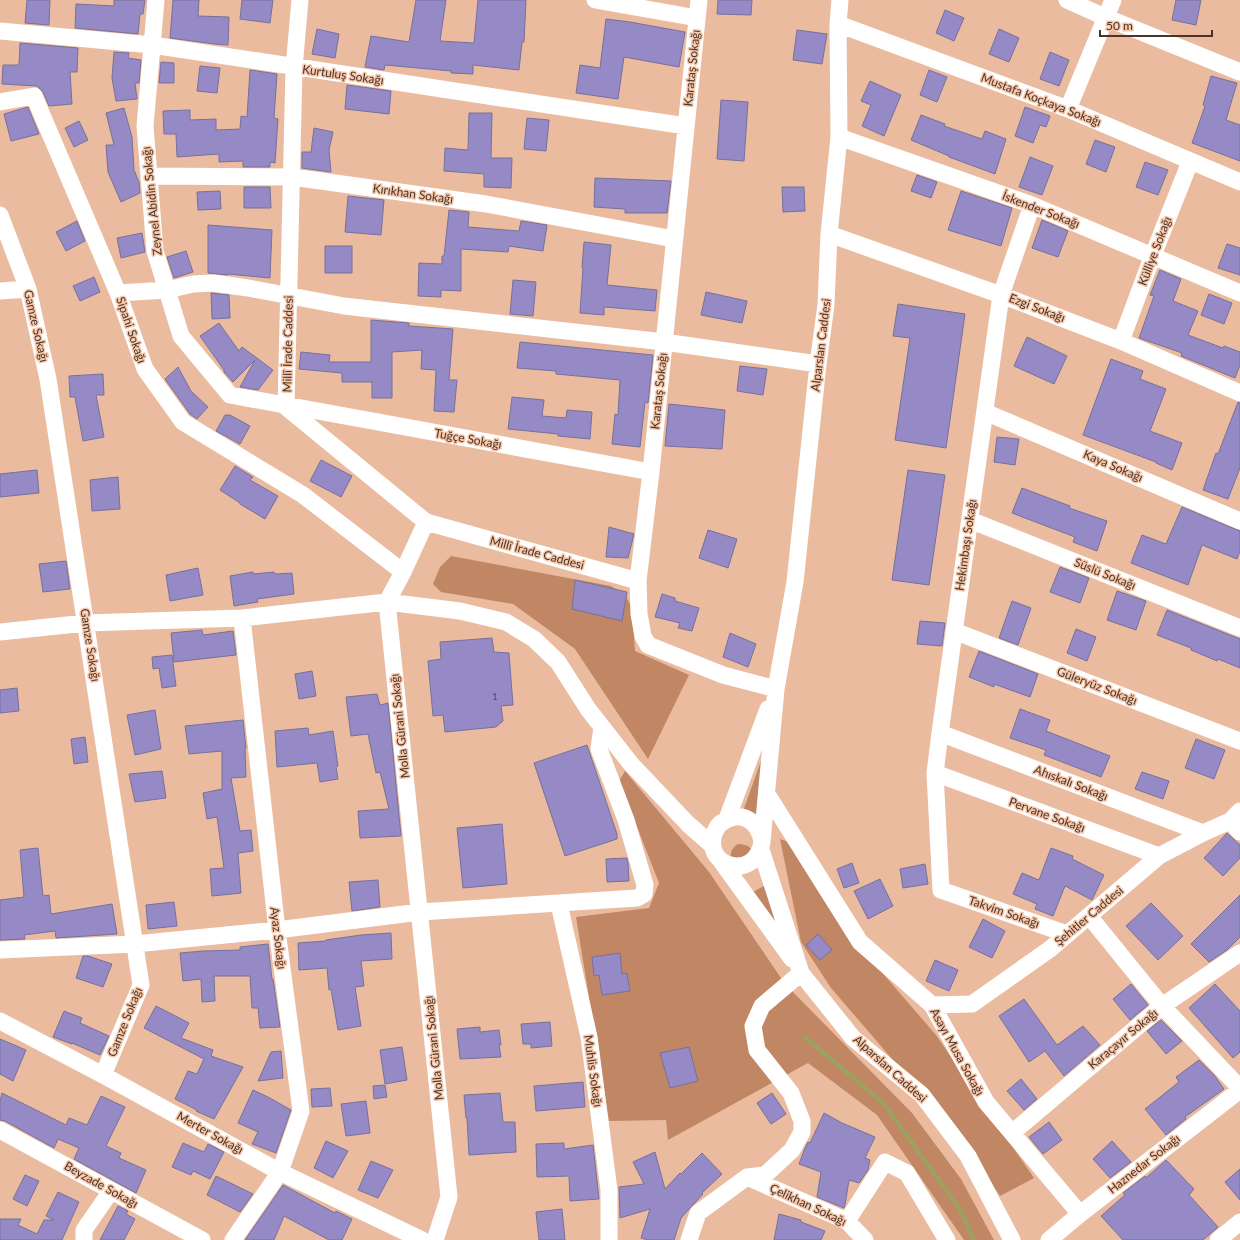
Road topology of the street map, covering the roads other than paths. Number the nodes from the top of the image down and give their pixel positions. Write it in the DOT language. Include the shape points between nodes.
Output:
graph roads {
  1 [pos="156,0"];
  2 [pos="300,0"];
  3 [pos="595,0"];
  4 [pos="699,0"];
  5 [pos="840,0"];
  6 [pos="1067,0"];
  7 [pos="1113,0"];
  8 [pos="697,18"];
  9 [pos="1107,18"];
  10 [pos="838,24"];
  11 [pos="0,31"];
  12 [pos="152,45"];
  13 [pos="294,68"];
  14 [pos="1240,72"];
  15 [pos="0,102"];
  16 [pos="1068,109"];
  17 [pos="686,126"];
  18 [pos="839,137"];
  19 [pos="1190,162"];
  20 [pos="149,176"];
  21 [pos="292,177"];
  22 [pos="1240,182"];
  23 [pos="1032,205"];
  24 [pos="0,215"];
  25 [pos="830,234"];
  26 [pos="674,239"];
  27 [pos="1153,255"];
  28 [pos="28,289"];
  29 [pos="167,290"];
  30 [pos="0,291"];
  31 [pos="118,293"];
  32 [pos="1240,293"];
  33 [pos="289,295"];
  34 [pos="1002,295"];
  35 [pos="1121,341"];
  36 [pos="664,342"];
  37 [pos="818,364"];
  38 [pos="1240,393"];
  39 [pos="286,407"];
  40 [pos="985,412"];
  41 [pos="650,472"];
  42 [pos="970,520"];
  43 [pos="1240,521"];
  44 [pos="426,522"];
  45 [pos="403,572"];
  46 [pos="638,581"];
  47 [pos="387,602"];
  48 [pos="242,618"];
  49 [pos="86,623"];
  50 [pos="1240,628"];
  51 [pos="954,631"];
  52 [pos="0,632"];
  53 [pos="776,688"];
  54 [pos="602,727"];
  55 [pos="940,733"];
  56 [pos="1240,741"];
  57 [pos="935,773"];
  58 [pos="767,794"];
  59 [pos="724,821"];
  60 [pos="1237,821"];
  61 [pos="688,824"];
  62 [pos="1203,833"];
  63 [pos="761,846"];
  64 [pos="716,853"];
  65 [pos="1159,856"];
  66 [pos="941,890"];
  67 [pos="559,904"];
  68 [pos="420,912"];
  69 [pos="1089,916"];
  70 [pos="277,930"];
  71 [pos="1067,934"];
  72 [pos="135,944"];
  73 [pos="0,950"];
  74 [pos="1240,954"];
  75 [pos="801,973"];
  76 [pos="932,1005"];
  77 [pos="1162,1006"];
  78 [pos="0,1021"];
  79 [pos="103,1075"];
  80 [pos="1240,1089"];
  81 [pos="0,1130"];
  82 [pos="1012,1133"];
  83 [pos="280,1172"];
  84 [pos="747,1177"];
  85 [pos="111,1191"];
  86 [pos="1080,1214"];
  87 [pos="847,1220"];
  88 [pos="1240,1222"];
  89 [pos="84,1240"];
  90 [pos="202,1240"];
  91 [pos="233,1240"];
  92 [pos="422,1240"];
  93 [pos="435,1240"];
  94 [pos="609,1240"];
  95 [pos="689,1240"];
  96 [pos="864,1240"];
  97 [pos="947,1240"];
  98 [pos="1012,1240"];
  99 [pos="1049,1240"];
  100 [pos="1218,1240"];
  1 -- 12 [label="street, Zeynel Abidin Sokağı"];
  2 -- 13 [label="street, Millî İrade Caddesi"];
  3 -- 8 [label="street"];
  4 -- 8 [label="street, Karataş Sokağı"];
  5 -- 10 [label="street, Alparslan Caddesi"];
  6 -- 9 [label="street"];
  7 -- 9 [label="street"];
  8 -- 17 [label="street, Karataş Sokağı"];
  9 -- 14 [label="street"];
  9 -- 16 [label="street"];
  10 -- 16 [label="street, Mustafa Koçkaya Sokağı"];
  10 -- 18 [label="street, Alparslan Caddesi"];
  11 -- 12 [label="street, Kurtuluş Sokağı"];
  12 -- 13 [label="street, Kurtuluş Sokağı"];
  12 -- 20 [label="street, Zeynel Abidin Sokağı" via="145,126"];
  13 -- 17 [label="street, Kurtuluş Sokağı"];
  13 -- 21 [label="street, Millî İrade Caddesi"];
  15 -- 31 [label="street, Sipahi Sokağı" via="34,96"];
  16 -- 19 [label="street, Mustafa Koçkaya Sokağı"];
  17 -- 26 [label="street, Karataş Sokağı"];
  18 -- 23 [label="street, İskender Sokağı"];
  18 -- 25 [label="street, Alparslan Caddesi"];
  19 -- 22 [label="street, Mustafa Koçkaya Sokağı"];
  19 -- 27 [label="street, Külliye Sokağı"];
  20 -- 21 [label="street, Kırıkhan Sokağı"];
  20 -- 29 [label="street, Zeynel Abidin Sokağı" via="155,252"];
  21 -- 26 [label="street, Kırıkhan Sokağı" via="486,204"];
  21 -- 33 [label="street, Millî İrade Caddesi"];
  23 -- 27 [label="street, İskender Sokağı"];
  23 -- 34 [label="street, Hekimbaşı Sokağı"];
  24 -- 28 [label="street, Gamze Sokağı"];
  25 -- 34 [label="street, Ezgi Sokağı"];
  25 -- 37 [label="street, Alparslan Caddesi" via="826,305"];
  26 -- 36 [label="street, Karataş Sokağı"];
  27 -- 32 [label="street, İskender Sokağı"];
  27 -- 35 [label="street, Külliye Sokağı"];
  28 -- 30 [label="street"];
  28 -- 49 [label="street, Gamze Sokağı" via="48,379"];
  29 -- 31 [label="street"];
  29 -- 33 [label="street" via="193,284 213,283"];
  29 -- 39 [label="street, Zeynel Abidin Sokağı" via="182,336 230,396"];
  31 -- 45 [label="street, Sipahi Sokağı" via="145,369 183,422 304,495"];
  33 -- 36 [label="street" via="344,306"];
  33 -- 39 [label="street, Millî İrade Caddesi"];
  34 -- 35 [label="street, Ezgi Sokağı"];
  34 -- 40 [label="street, Hekimbaşı Sokağı"];
  35 -- 38 [label="street, Ezgi Sokağı"];
  36 -- 37 [label="street"];
  36 -- 41 [label="street, Karataş Sokağı"];
  37 -- 53 [label="street, Alparslan Caddesi" via="795,582"];
  39 -- 41 [label="street, Tuğçe Sokağı"];
  39 -- 44 [label="street, Millî İrade Caddesi"];
  40 -- 42 [label="street, Hekimbaşı Sokağı"];
  40 -- 43 [label="street, Kaya Sokağı"];
  41 -- 46 [label="street, Karataş Sokağı"];
  42 -- 50 [label="street, Süslü Sokağı"];
  42 -- 51 [label="street, Hekimbaşı Sokağı"];
  44 -- 45 [label="street"];
  44 -- 46 [label="street, Millî İrade Caddesi"];
  45 -- 47 [label="street"];
  46 -- 53 [label="street, Karataş Sokağı" via="639,614 643,636 648,645 723,675"];
  47 -- 48 [label="street"];
  47 -- 54 [label="street" via="468,613 506,622 534,639 558,662"];
  47 -- 68 [label="street, Molla Gürani Sokağı"];
  48 -- 49 [label="street"];
  48 -- 70 [label="street, Ayaz Sokağı"];
  49 -- 52 [label="street"];
  49 -- 72 [label="street, Gamze Sokağı"];
  51 -- 55 [label="street, Hekimbaşı Sokağı"];
  51 -- 56 [label="street, Güleryüz Sokağı"];
  53 -- 58 [label="street"];
  53 -- 59 [label="street"];
  54 -- 61 [label="street" via="631,764"];
  54 -- 67 [label="street" via="599,749 626,820 645,885 644,894 637,898"];
  55 -- 57 [label="street, Hekimbaşı Sokağı"];
  55 -- 62 [label="street, Ahıskalı Sokağı"];
  57 -- 65 [label="street, Pervane Sokağı"];
  57 -- 66 [label="street, Hekimbaşı Sokağı"];
  58 -- 63 [label="street"];
  58 -- 76 [label="street, Asayı Musa Sokağı" via="860,942"];
  59 -- 61 [label="street"];
  59 -- 63 [label="street" via="735,817 751,821 759,830"];
  59 -- 64 [label="street" via="715,830 713,838"];
  60 -- 62 [label="street, Şehitler Caddesi"];
  61 -- 64 [label="street"];
  62 -- 65 [label="street, Şehitler Caddesi"];
  63 -- 64 [label="street" via="757,857 743,866 727,865"];
  63 -- 75 [label="street, Alparslan Caddesi"];
  64 -- 75 [label="street"];
  65 -- 69 [label="street, Şehitler Caddesi"];
  66 -- 71 [label="street, Takvim Sokağı"];
  67 -- 68 [label="street"];
  67 -- 94 [label="street, Muhlis Sokağı" via="589,1037 609,1190"];
  68 -- 70 [label="street"];
  68 -- 93 [label="street, Molla Gürani Sokağı" via="449,1197"];
  69 -- 71 [label="street, Şehitler Caddesi"];
  69 -- 77 [label="street"];
  70 -- 72 [label="street"];
  70 -- 83 [label="street, Ayaz Sokağı" via="301,1110"];
  71 -- 76 [label="street, Şehitler Caddesi" via="972,1004"];
  72 -- 73 [label="street"];
  72 -- 79 [label="street, Gamze Sokağı" via="141,985"];
  74 -- 77 [label="street, Karaçayır Sokağı"];
  75 -- 84 [label="street" via="762,1006 753,1026 757,1050 791,1093 802,1121 802,1132 792,1150 765,1175"];
  75 -- 98 [label="street, Alparslan Caddesi" via="853,1038 922,1095 968,1156"];
  76 -- 82 [label="street, Asayı Musa Sokağı" via="986,1102"];
  77 -- 80 [label="street"];
  77 -- 82 [label="street, Karaçayır Sokağı"];
  78 -- 79 [label="street, Merter Sokağı"];
  79 -- 83 [label="street, Merter Sokağı"];
  80 -- 86 [label="street, Haznedar Sokağı"];
  81 -- 85 [label="street, Beyzade Sokağı"];
  82 -- 86 [label="street, Asayı Musa Sokağı"];
  83 -- 91 [label="street, Ayaz Sokağı"];
  83 -- 92 [label="street, Merter Sokağı"];
  84 -- 87 [label="street, Çelikhan Sokağı"];
  84 -- 95 [label="street" via="698,1213"];
  85 -- 89 [label="street" via="84,1230"];
  85 -- 90 [label="street, Beyzade Sokağı"];
  86 -- 99 [label="street, Haznedar Sokağı"];
  87 -- 96 [label="street, Çelikhan Sokağı"];
  87 -- 97 [label="street" via="885,1162 907,1173"];
  88 -- 100 [label="street"];
}
